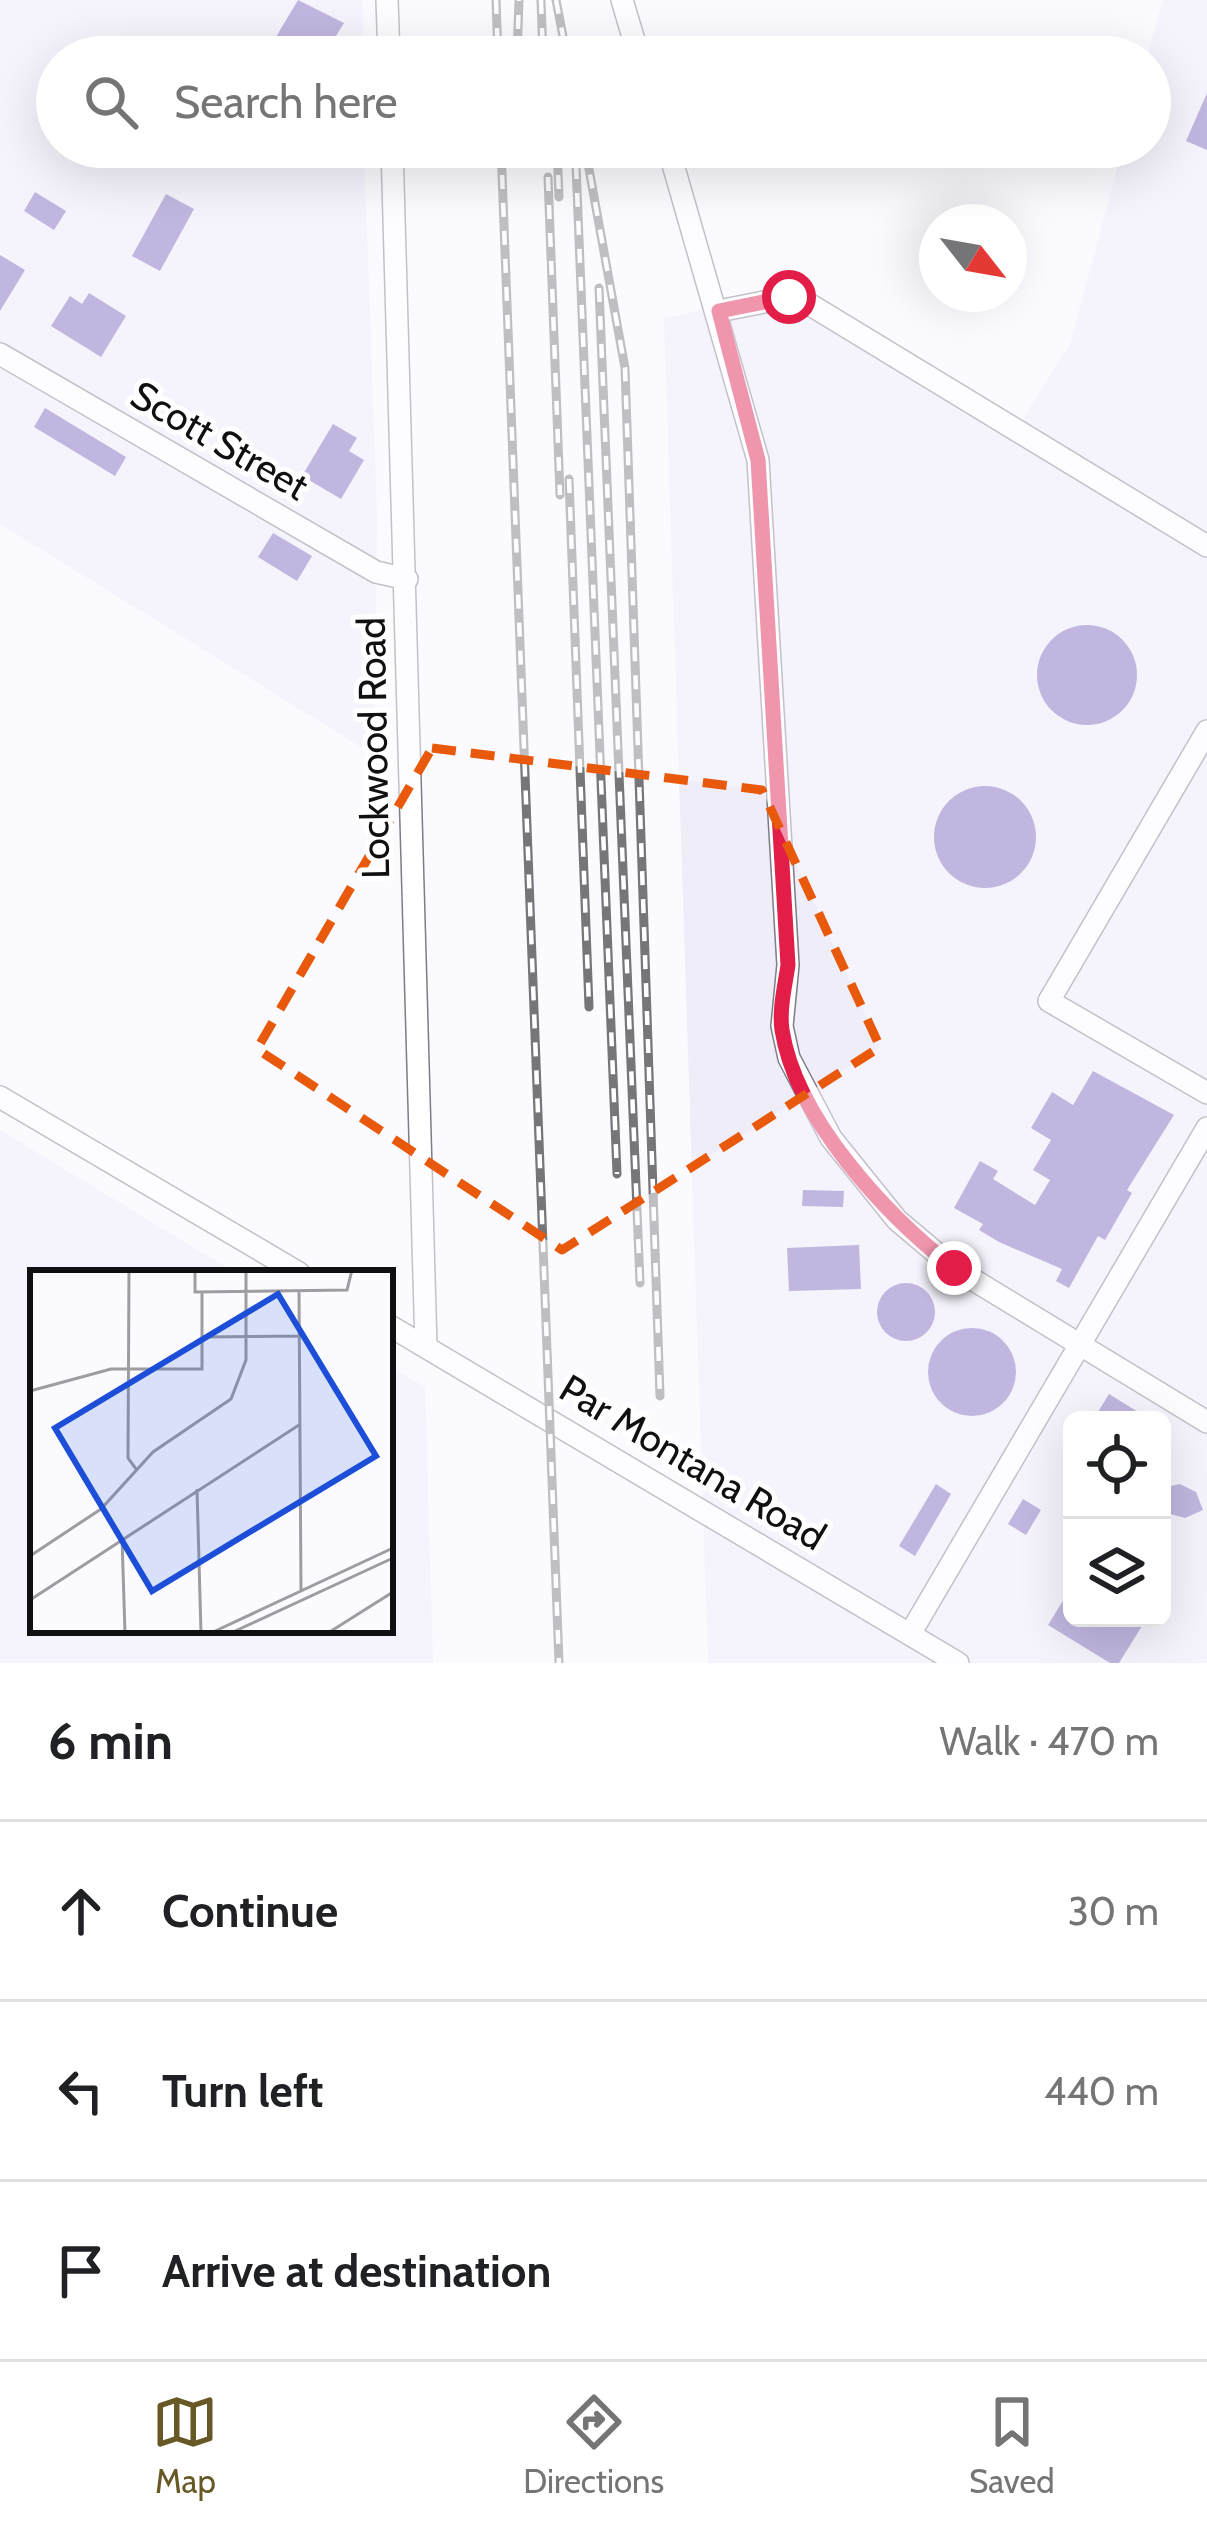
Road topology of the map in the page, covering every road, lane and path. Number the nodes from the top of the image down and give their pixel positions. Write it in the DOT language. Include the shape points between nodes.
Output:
graph roads {
  1 [pos="622,0"];
  2 [pos="381,3"];
  3 [pos="386,36"];
  4 [pos="633,36"];
  5 [pos="393,168"];
  6 [pos="675,168"];
  7 [pos="719,311"];
  8 [pos="0,354"];
  9 [pos="1207,545"];
  10 [pos="407,579"];
  11 [pos="1207,731"];
  12 [pos="1207,1093"];
  13 [pos="0,1097"];
  14 [pos="1207,1128"];
  15 [pos="294,1270"];
  16 [pos="393,1328"];
  17 [pos="1080,1345"];
  18 [pos="426,1347"];
  19 [pos="1207,1423"];
  20 [pos="910,1634"];
  21 [pos="958,1663"];
  1 -- 4 [label="street"];
  2 -- 3 [label="street"];
  5 -- 10 [label="street, Lockwood Road"];
  6 -- 7 [label="street"];
  7 -- 9 [label="street" via="789,297 804,302"];
  7 -- 17 [label="street" via="758,460 789,1058 831,1138 898,1220 954,1268"];
  8 -- 10 [label="street, Scott Street" via="376,572"];
  10 -- 18 [label="street, Lockwood Road"];
  11 -- 12 [label="street" via="1049,1001"];
  13 -- 15 [label="street"];
  14 -- 17 [label="street"];
  16 -- 18 [label="street, Par Montana Road"];
  17 -- 19 [label="street"];
  17 -- 20 [label="street"];
  18 -- 20 [label="street, Par Montana Road"];
  20 -- 21 [label="street, Par Montana Road"];
}
